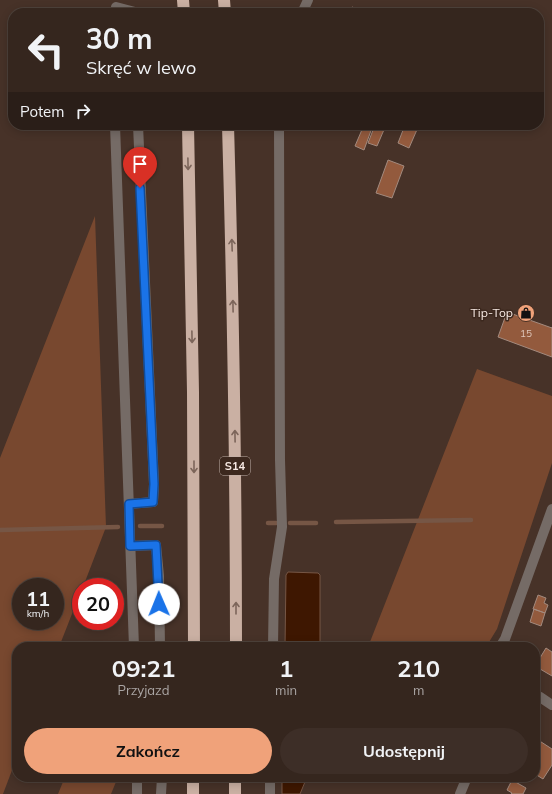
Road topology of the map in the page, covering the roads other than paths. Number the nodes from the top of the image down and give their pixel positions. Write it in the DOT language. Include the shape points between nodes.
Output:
graph roads {
  1 [pos="115,130"];
  2 [pos="138,130"];
  3 [pos="188,130"];
  4 [pos="228,130"];
  5 [pos="279,130"];
  6 [pos="129,504"];
  7 [pos="552,509"];
  8 [pos="130,546"];
  9 [pos="134,642"];
  10 [pos="160,642"];
  11 [pos="194,642"];
  12 [pos="236,642"];
  13 [pos="273,642"];
  14 [pos="503,642"];
  15 [pos="540,697"];
  16 [pos="552,706"];
  17 [pos="137,782"];
  18 [pos="162,782"];
  19 [pos="193,782"];
  20 [pos="235,782"];
  21 [pos="270,782"];
  22 [pos="465,782"];
  23 [pos="137,794"];
  24 [pos="161,794"];
  25 [pos="193,794"];
  26 [pos="235,794"];
  27 [pos="270,794"];
  28 [pos="460,794"];
  1 -- 6 [label="street"];
  2 -- 6 [label="street" via="154,484 153,502"];
  3 -- 11 [label="highway, one-way"];
  12 -- 4 [label="highway, S14, one-way" via="236,499"];
  5 -- 13 [label="street" via="282,527 274,580"];
  6 -- 8 [label="street"];
  7 -- 14 [label="street"];
  8 -- 9 [label="street"];
  8 -- 10 [label="street" via="156,545"];
  15 -- 16 [label="street"];
  17 -- 23 [label="street"];
  18 -- 24 [label="street"];
  19 -- 25 [label="highway"];
  20 -- 26 [label="highway"];
  21 -- 27 [label="street"];
  22 -- 28 [label="street"];
}
